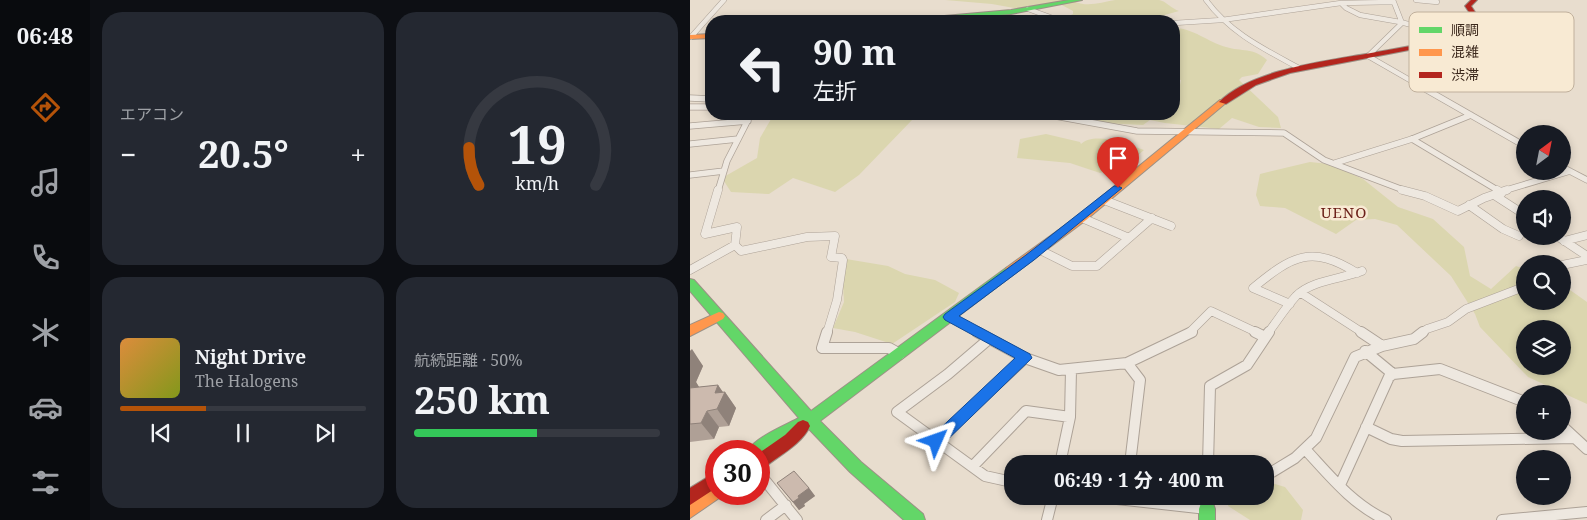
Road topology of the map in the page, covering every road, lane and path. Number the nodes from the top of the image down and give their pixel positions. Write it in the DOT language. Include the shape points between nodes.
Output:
graph roads {
  1 [pos="724,0"];
  2 [pos="1079,0"];
  3 [pos="1206,0"];
  4 [pos="1416,0"];
  5 [pos="1474,0"];
  6 [pos="1339,1"];
  7 [pos="1393,1"];
  8 [pos="1438,2"];
  9 [pos="1028,9"];
  10 [pos="1472,12"];
  11 [pos="711,15"];
  12 [pos="970,15"];
  13 [pos="1045,15"];
  14 [pos="1222,20"];
  15 [pos="705,21"];
  16 [pos="1180,23"];
  17 [pos="1402,23"];
  18 [pos="1409,25"];
  19 [pos="705,36"];
  20 [pos="691,37"];
  21 [pos="1409,48"];
  22 [pos="1368,56"];
  23 [pos="1299,68"];
  24 [pos="1409,79"];
  25 [pos="1431,92"];
  26 [pos="690,98"];
  27 [pos="705,99"];
  28 [pos="690,107"];
  29 [pos="705,108"];
  30 [pos="1471,115"];
  31 [pos="1077,120"];
  32 [pos="748,121"];
  33 [pos="690,126"];
  34 [pos="1187,131"];
  35 [pos="738,139"];
  36 [pos="1412,139"];
  37 [pos="1516,141"];
  38 [pos="690,144"];
  39 [pos="1335,163"];
  40 [pos="724,171"];
  41 [pos="1571,172"];
  42 [pos="690,175"];
  43 [pos="1542,180"];
  44 [pos="1587,180"];
  45 [pos="1502,193"];
  46 [pos="1494,195"];
  47 [pos="1104,200"];
  48 [pos="1469,204"];
  49 [pos="1516,209"];
  50 [pos="1082,218"];
  51 [pos="1152,218"];
  52 [pos="1171,226"];
  53 [pos="1516,234"];
  54 [pos="1587,235"];
  55 [pos="1129,238"];
  56 [pos="1571,239"];
  57 [pos="735,245"];
  58 [pos="1570,245"];
  59 [pos="1040,250"];
  60 [pos="1587,256"];
  61 [pos="1587,260"];
  62 [pos="1571,263"];
  63 [pos="690,270"];
  64 [pos="690,283"];
  65 [pos="1516,290"];
  66 [pos="1301,293"];
  67 [pos="1290,304"];
  68 [pos="719,316"];
  69 [pos="949,317"];
  70 [pos="690,331"];
  71 [pos="1265,337"];
  72 [pos="989,339"];
  73 [pos="1382,346"];
  74 [pos="1365,351"];
  75 [pos="900,354"];
  76 [pos="1025,358"];
  77 [pos="1127,363"];
  78 [pos="1071,370"];
  79 [pos="1393,374"];
  80 [pos="1516,399"];
  81 [pos="1070,417"];
  82 [pos="810,420"];
  83 [pos="1366,427"];
  84 [pos="1571,434"];
  85 [pos="1575,438"];
  86 [pos="936,441"];
  87 [pos="770,442"];
  88 [pos="1305,449"];
  89 [pos="1587,449"];
  90 [pos="770,454"];
  91 [pos="1062,455"];
  92 [pos="1131,455"];
  93 [pos="1208,455"];
  94 [pos="973,466"];
  95 [pos="1274,469"];
  96 [pos="1004,480"];
  97 [pos="1340,485"];
  98 [pos="770,486"];
  99 [pos="705,487"];
  100 [pos="690,498"];
  101 [pos="705,500"];
  102 [pos="786,505"];
  103 [pos="1051,505"];
  104 [pos="1161,505"];
  105 [pos="690,510"];
  106 [pos="1587,512"];
  107 [pos="1207,514"];
  108 [pos="766,520"];
  109 [pos="798,520"];
  110 [pos="918,520"];
  111 [pos="1047,520"];
  112 [pos="1386,520"];
  113 [pos="1502,520"];
  1 -- 11 [label="street"];
  2 -- 9 [label="street"];
  3 -- 14 [label="street"];
  4 -- 8 [label="street"];
  5 -- 10 [label="street" via="1468,6"];
  6 -- 7 [label="street"];
  6 -- 14 [label="street"];
  6 -- 17 [label="street" via="1346,8 1366,16"];
  7 -- 17 [label="street"];
  9 -- 12 [label="street"];
  9 -- 13 [label="street"];
  14 -- 16 [label="street"];
  14 -- 23 [label="street" via="1240,36"];
  15 -- 20 [label="street"];
  17 -- 18 [label="street"];
  17 -- 22 [label="street"];
  19 -- 20 [label="street"];
  21 -- 22 [label="street"];
  22 -- 23 [label="street"];
  22 -- 24 [label="street"];
  23 -- 34 [label="street" via="1277,73 1245,87"];
  25 -- 30 [label="street"];
  26 -- 27 [label="street"];
  28 -- 29 [label="street"];
  30 -- 36 [label="street"];
  30 -- 37 [label="street"];
  31 -- 34 [label="street" via="1137,131"];
  32 -- 33 [label="street"];
  32 -- 35 [label="street"];
  34 -- 39 [label="street" via="1284,133"];
  34 -- 47 [label="street"];
  35 -- 38 [label="street"];
  35 -- 40 [label="street"];
  36 -- 39 [label="street"];
  36 -- 45 [label="street"];
  39 -- 48 [label="street" via="1458,211"];
  40 -- 42 [label="street"];
  40 -- 57 [label="street" via="705,234 737,227"];
  41 -- 44 [label="street"];
  43 -- 45 [label="street"];
  45 -- 46 [label="street"];
  46 -- 48 [label="street"];
  46 -- 49 [label="street"];
  47 -- 50 [label="street"];
  47 -- 51 [label="street"];
  48 -- 53 [label="street"];
  50 -- 55 [label="street"];
  50 -- 59 [label="street"];
  51 -- 52 [label="street"];
  51 -- 55 [label="street"];
  54 -- 56 [label="street"];
  55 -- 59 [label="street" via="1097,266 1072,266"];
  57 -- 63 [label="street"];
  57 -- 75 [label="street" via="741,252 807,237 835,236 831,257 843,260 837,300 822,348 889,348"];
  58 -- 60 [label="street"];
  59 -- 69 [label="street"];
  61 -- 62 [label="street"];
  64 -- 68 [label="street"];
  65 -- 73 [label="street" via="1466,309 1414,339"];
  66 -- 67 [label="street"];
  66 -- 67 [label="street" via="1324,282 1359,272 1322,256 1310,256 1277,269 1253,288"];
  66 -- 73 [label="street"];
  67 -- 71 [label="street"];
  68 -- 70 [label="street"];
  68 -- 82 [label="street"];
  69 -- 72 [label="street"];
  69 -- 75 [label="street"];
  71 -- 77 [label="street" via="1211,311 1192,332"];
  71 -- 93 [label="street" via="1247,365 1210,386"];
  72 -- 76 [label="street"];
  72 -- 86 [label="street" via="897,412"];
  73 -- 74 [label="street"];
  74 -- 79 [label="street"];
  74 -- 88 [label="street" via="1355,357 1316,438"];
  75 -- 82 [label="street"];
  76 -- 78 [label="street" via="1059,370"];
  76 -- 86 [label="street"];
  77 -- 78 [label="street"];
  77 -- 92 [label="street" via="1140,380"];
  78 -- 81 [label="street"];
  79 -- 80 [label="street" via="1440,369"];
  79 -- 83 [label="street"];
  81 -- 91 [label="street"];
  81 -- 94 [label="street" via="1026,411"];
  82 -- 87 [label="street"];
  82 -- 90 [label="street"];
  82 -- 110 [label="street" via="884,495"];
  83 -- 85 [label="street" via="1402,441"];
  83 -- 97 [label="street"];
  84 -- 85 [label="street"];
  85 -- 89 [label="street"];
  86 -- 94 [label="street"];
  88 -- 95 [label="street"];
  88 -- 97 [label="street"];
  94 -- 96 [label="street" via="985,476"];
  97 -- 112 [label="street"];
  98 -- 102 [label="street"];
  99 -- 100 [label="street"];
  101 -- 105 [label="street"];
  102 -- 108 [label="street"];
  102 -- 109 [label="street"];
  103 -- 111 [label="street"];
  104 -- 107 [label="street"];
  106 -- 113 [label="street"];
}
